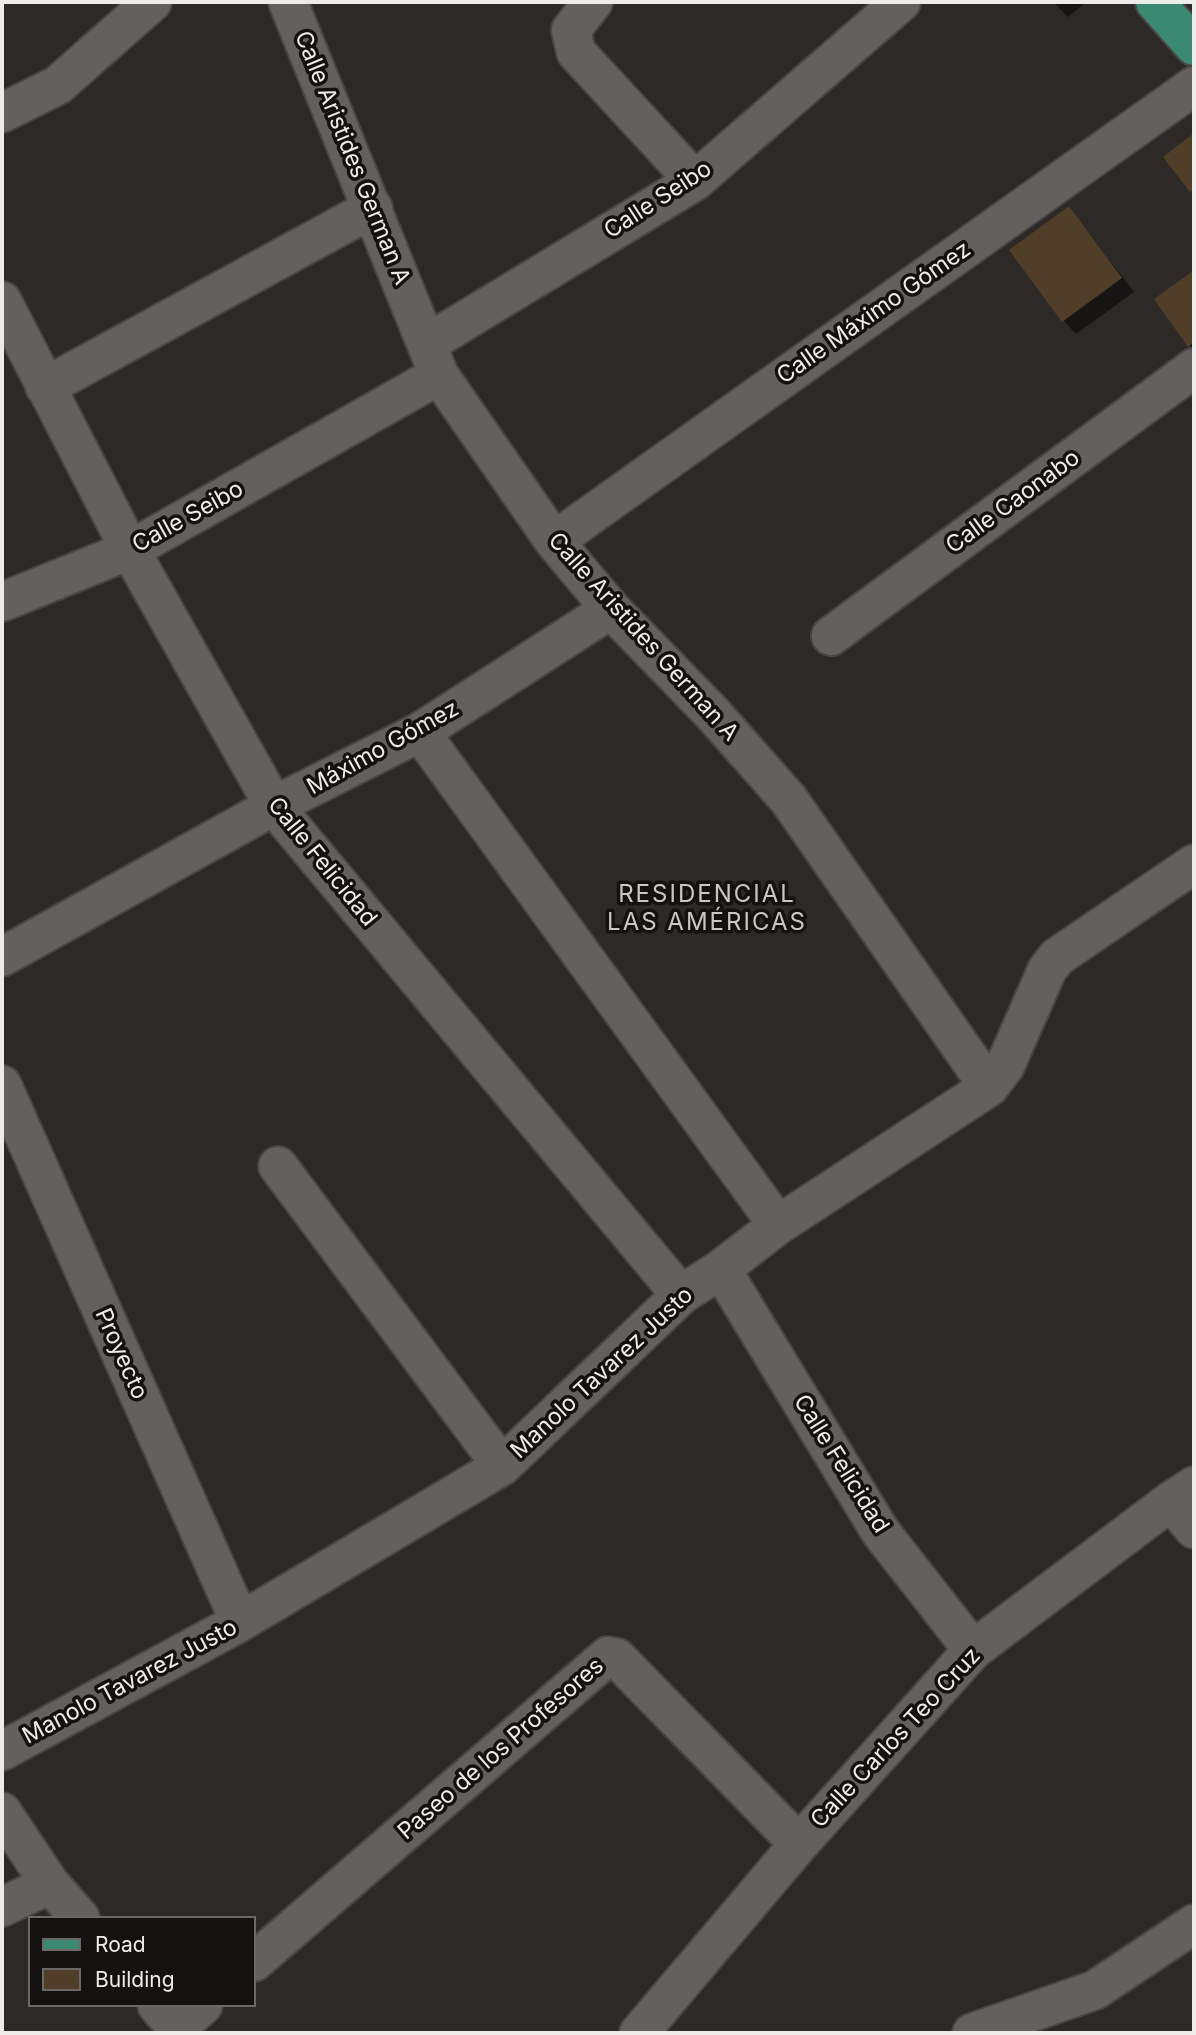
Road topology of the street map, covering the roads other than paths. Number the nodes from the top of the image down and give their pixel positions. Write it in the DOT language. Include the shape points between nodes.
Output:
graph roads {
  1 [pos="152,2"];
  2 [pos="288,2"];
  3 [pos="593,2"];
  4 [pos="901,2"];
  5 [pos="1155,2"];
  6 [pos="1194,47"];
  7 [pos="1194,86"];
  8 [pos="2,113"];
  9 [pos="695,181"];
  10 [pos="373,208"];
  11 [pos="2,301"];
  12 [pos="433,359"];
  13 [pos="1194,368"];
  14 [pos="45,387"];
  15 [pos="554,541"];
  16 [pos="130,550"];
  17 [pos="2,602"];
  18 [pos="611,609"];
  19 [pos="831,636"];
  20 [pos="420,733"];
  21 [pos="274,806"];
  22 [pos="1194,864"];
  23 [pos="2,957"];
  24 [pos="2,1085"];
  25 [pos="989,1087"];
  26 [pos="278,1166"];
  27 [pos="778,1225"];
  28 [pos="721,1269"];
  29 [pos="681,1295"];
  30 [pos="502,1466"];
  31 [pos="1186,1505"];
  32 [pos="240,1622"];
  33 [pos="973,1650"];
  34 [pos="2,1751"];
  35 [pos="2,1812"];
  36 [pos="799,1844"];
  37 [pos="50,1884"];
  38 [pos="2,1907"];
  39 [pos="78,1916"];
  40 [pos="1194,1924"];
  41 [pos="256,1960"];
  42 [pos="639,2033"];
  43 [pos="972,2033"];
  1 -- 8 [label="street" via="58,85"];
  2 -- 10 [label="street, Calle Aristides German A"];
  3 -- 9 [label="street" via="570,30 576,52"];
  4 -- 9 [label="street, Calle Seibo"];
  5 -- 6 [label="main road"];
  7 -- 15 [label="street, Calle Máximo Gómez"];
  9 -- 12 [label="street, Calle Seibo"];
  10 -- 12 [label="street, Calle Aristides German A"];
  10 -- 14 [label="street"];
  11 -- 14 [label="street, Calle Felicidad"];
  12 -- 15 [label="street, Calle Aristides German A"];
  12 -- 16 [label="street, Calle Seibo"];
  13 -- 19 [label="street, Calle Caonabo"];
  14 -- 16 [label="street, Calle Felicidad"];
  15 -- 18 [label="street, Calle Aristides German A"];
  16 -- 17 [label="street, Calle Seibo"];
  16 -- 21 [label="street, Calle Felicidad"];
  18 -- 20 [label="street, Máximo Gómez"];
  18 -- 25 [label="street, Calle Aristides German A" via="789,800"];
  20 -- 21 [label="street, Máximo Gómez"];
  20 -- 27 [label="street"];
  21 -- 23 [label="street, Máximo Gómez"];
  21 -- 29 [label="street, Calle Felicidad"];
  22 -- 25 [label="street, Manolo Tavarez Justo" via="1057,957 1005,1066"];
  24 -- 32 [label="street, Proyecto"];
  25 -- 27 [label="street, Manolo Tavarez Justo"];
  26 -- 30 [label="street"];
  27 -- 28 [label="street, Manolo Tavarez Justo"];
  28 -- 29 [label="street, Manolo Tavarez Justo"];
  28 -- 33 [label="street, Calle Felicidad" via="880,1531"];
  29 -- 30 [label="street, Manolo Tavarez Justo"];
  30 -- 32 [label="street, Manolo Tavarez Justo"];
  31 -- 33 [label="street, Calle Carlos Teo Cruz"];
  32 -- 34 [label="street, Manolo Tavarez Justo"];
  33 -- 36 [label="street, Calle Carlos Teo Cruz"];
  35 -- 37 [label="street"];
  36 -- 41 [label="street, Paseo de los Profesores" via="617,1658 608,1656"];
  36 -- 42 [label="street, Calle Carlos Teo Cruz"];
  37 -- 38 [label="street"];
  37 -- 39 [label="street"];
  40 -- 43 [label="street" via="1095,1990"];
}
